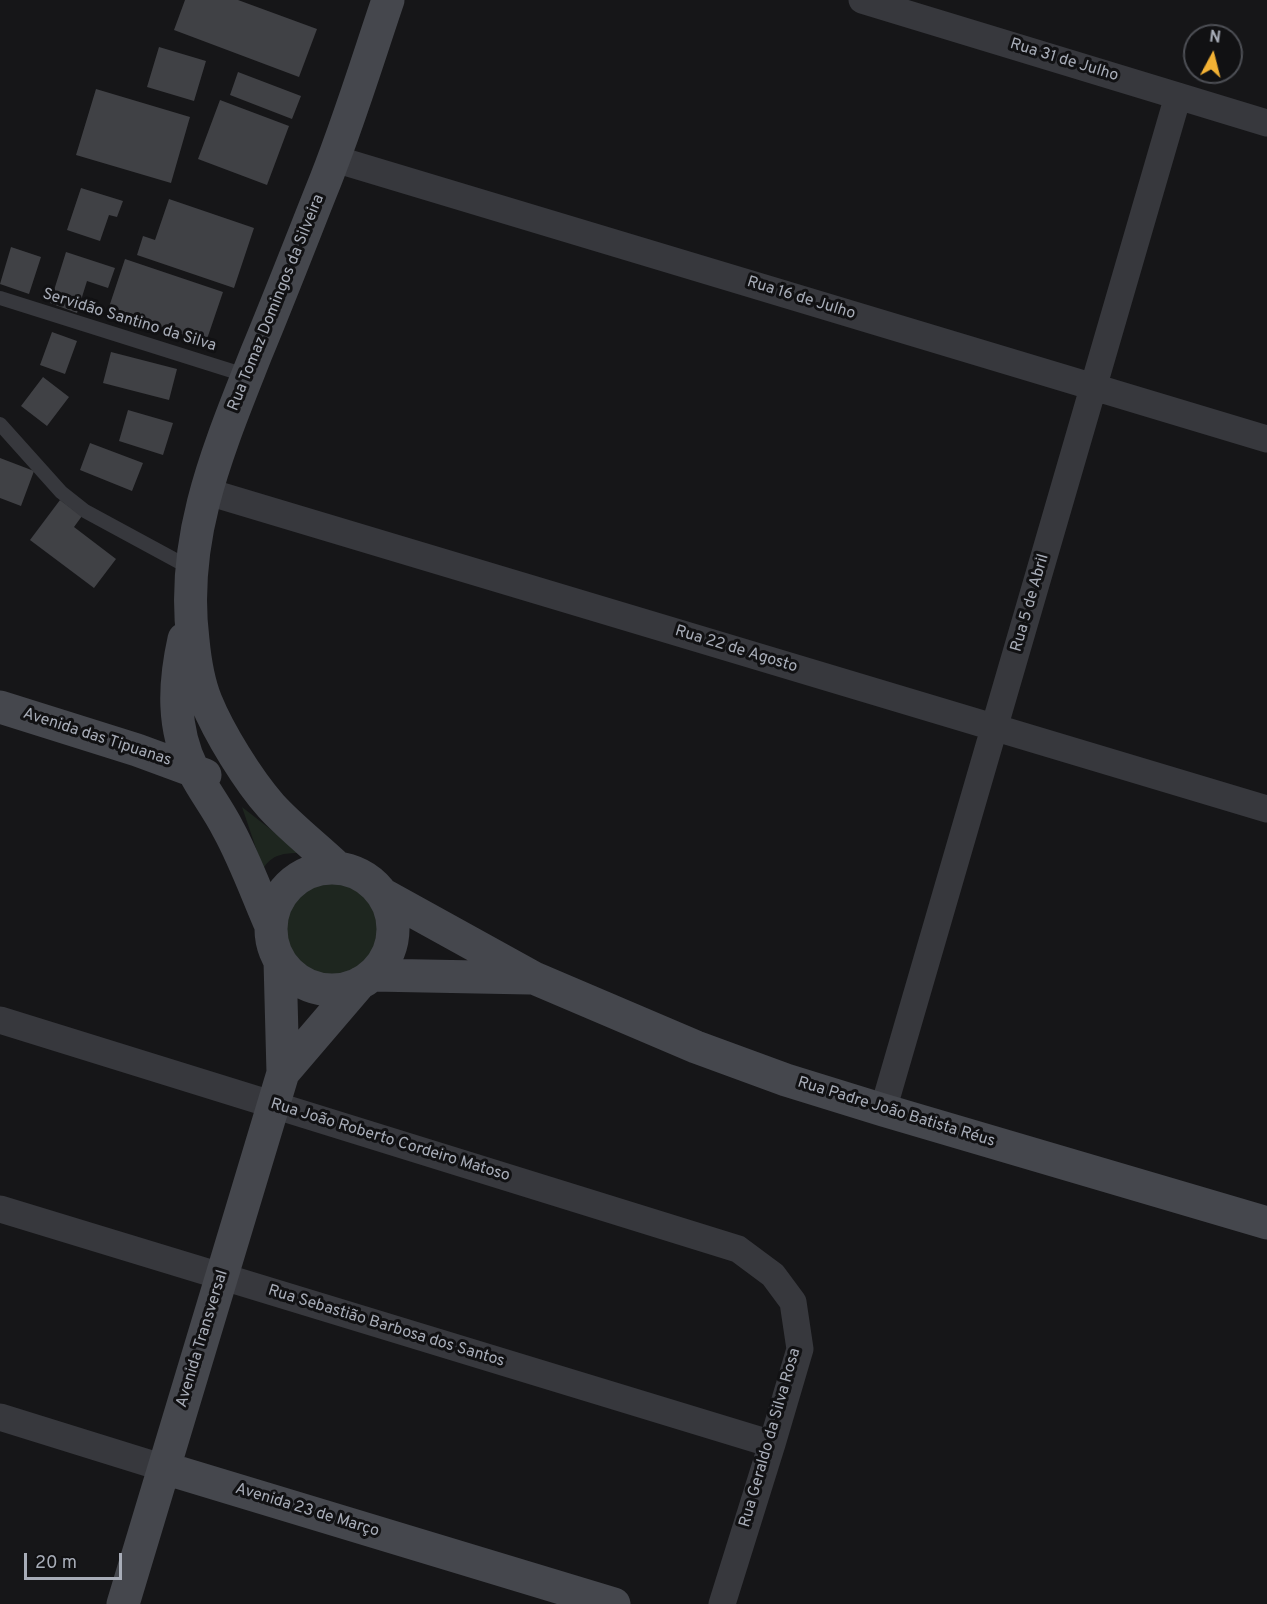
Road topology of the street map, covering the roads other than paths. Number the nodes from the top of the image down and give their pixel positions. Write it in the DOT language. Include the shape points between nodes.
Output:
graph roads {
  1 [pos="388,0"];
  2 [pos="862,0"];
  3 [pos="1178,96"];
  4 [pos="1267,123"];
  5 [pos="334,159"];
  6 [pos="0,298"];
  7 [pos="248,376"];
  8 [pos="1093,387"];
  9 [pos="0,424"];
  10 [pos="1267,439"];
  11 [pos="205,490"];
  12 [pos="192,569"];
  13 [pos="189,611"];
  14 [pos="176,688"];
  15 [pos="0,707"];
  16 [pos="995,728"];
  17 [pos="137,750"];
  18 [pos="193,770"];
  19 [pos="271,806"];
  20 [pos="1267,809"];
  21 [pos="338,868"];
  22 [pos="382,894"];
  23 [pos="271,926"];
  24 [pos="280,961"];
  25 [pos="534,978"];
  26 [pos="366,979"];
  27 [pos="0,1020"];
  28 [pos="283,1073"];
  29 [pos="273,1105"];
  30 [pos="883,1110"];
  31 [pos="0,1209"];
  32 [pos="1267,1223"];
  33 [pos="773,1275"];
  34 [pos="221,1277"];
  35 [pos="0,1417"];
  36 [pos="772,1444"];
  37 [pos="164,1467"];
  38 [pos="123,1604"];
  39 [pos="614,1604"];
  40 [pos="722,1604"];
  1 -- 5 [label="main road, Rua Tomaz Domingos da Silveira"];
  2 -- 3 [label="street, Rua 31 de Julho"];
  3 -- 4 [label="street, Rua 31 de Julho"];
  3 -- 8 [label="street, Rua 5 de Abril"];
  5 -- 7 [label="main road, Rua Tomaz Domingos da Silveira"];
  5 -- 8 [label="street, Rua 16 de Julho"];
  6 -- 7 [label="lane, Servidão Santino da Silva"];
  7 -- 11 [label="main road, Rua Tomaz Domingos da Silveira"];
  8 -- 10 [label="street, Rua 16 de Julho"];
  8 -- 16 [label="street, Rua 5 de Abril"];
  9 -- 12 [label="lane" via="62,492 85,511"];
  11 -- 12 [label="main road, Rua Tomaz Domingos da Silveira"];
  11 -- 16 [label="street, Rua 22 de Agosto"];
  12 -- 13 [label="main road, Rua Tomaz Domingos da Silveira"];
  13 -- 14 [label="main road, Rua Tomaz Domingos da Silveira"];
  13 -- 19 [label="main road, Rua Tomaz Domingos da Silveira" via="197,670 206,701 222,734"];
  14 -- 17 [label="main road" via="167,716"];
  14 -- 18 [label="main road, Rua Tomaz Domingos da Silveira" via="180,738"];
  15 -- 17 [label="main road, Avenida das Tipuanas"];
  16 -- 20 [label="street, Rua 22 de Agosto"];
  16 -- 30 [label="street, Rua 5 de Abril"];
  17 -- 18 [label="main road, Avenida das Tipuanas"];
  18 -- 19 [label="main road, Avenida das Tipuanas"];
  18 -- 23 [label="main road" via="236,843"];
  19 -- 21 [label="main road"];
  21 -- 22 [label="main road" via="371,881"];
  21 -- 23 [label="main road" via="322,868 292,882 281,895"];
  22 -- 25 [label="main road, Rua Padre João Batista Réus"];
  22 -- 26 [label="main road" via="391,910 391,945 384,961"];
  23 -- 24 [label="main road" via="274,950"];
  24 -- 26 [label="main road" via="292,975 325,989 342,989"];
  24 -- 28 [label="main road, Avenida Transversal"];
  25 -- 26 [label="main road, Rua Padre João Batista Réus"];
  25 -- 30 [label="main road, Rua Padre João Batista Réus" via="696,1047"];
  26 -- 28 [label="main road, Avenida Transversal"];
  27 -- 29 [label="street, Rua João Roberto Cordeiro Matoso"];
  28 -- 29 [label="main road, Avenida Transversal"];
  29 -- 33 [label="street, Rua João Roberto Cordeiro Matoso" via="738,1249"];
  29 -- 34 [label="main road, Avenida Transversal"];
  30 -- 32 [label="main road, Rua Padre João Batista Réus"];
  31 -- 34 [label="street, Rua Sebastião Barbosa dos Santos"];
  33 -- 36 [label="street, Rua Geraldo da Silva Rosa" via="793,1302 800,1349"];
  34 -- 36 [label="street, Rua Sebastião Barbosa dos Santos"];
  34 -- 37 [label="main road, Avenida Transversal"];
  35 -- 37 [label="street, Avenida 23 de Março"];
  36 -- 40 [label="street, Rua Geraldo da Silva Rosa"];
  37 -- 38 [label="main road, Avenida Transversal"];
  37 -- 39 [label="main road, Avenida 23 de Março"];
}
